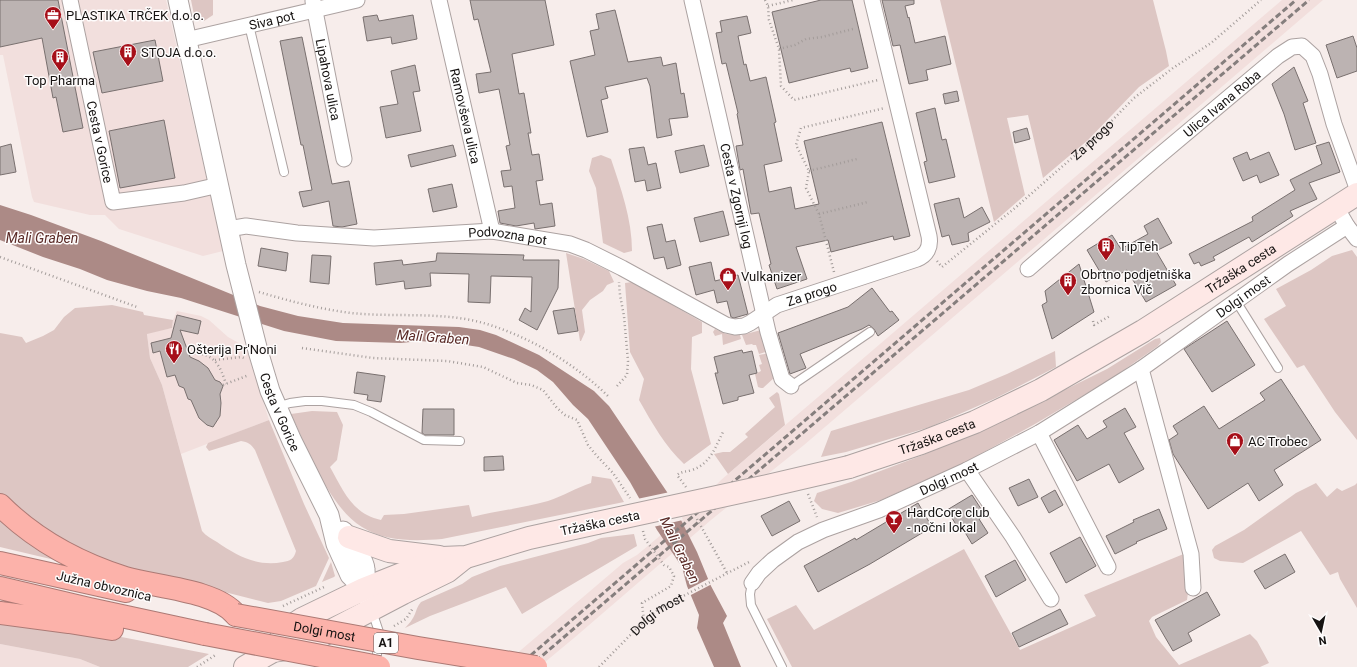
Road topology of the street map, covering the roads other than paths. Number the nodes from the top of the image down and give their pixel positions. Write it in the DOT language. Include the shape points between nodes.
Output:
graph roads {
  1 [pos="70,0"];
  2 [pos="178,0"];
  3 [pos="357,0"];
  4 [pos="439,0"];
  5 [pos="692,0"];
  6 [pos="872,0"];
  7 [pos="314,5"];
  8 [pos="249,25"];
  9 [pos="186,40"];
  10 [pos="344,158"];
  11 [pos="284,172"];
  12 [pos="219,185"];
  13 [pos="1357,188"];
  14 [pos="1357,194"];
  15 [pos="1336,207"];
  16 [pos="1347,226"];
  17 [pos="228,229"];
  18 [pos="492,231"];
  19 [pos="1357,239"];
  20 [pos="1028,269"];
  21 [pos="1236,301"];
  22 [pos="764,314"];
  23 [pos="870,332"];
  24 [pos="1278,368"];
  25 [pos="1141,369"];
  26 [pos="792,386"];
  27 [pos="277,410"];
  28 [pos="1038,433"];
  29 [pos="460,442"];
  30 [pos="967,470"];
  31 [pos="0,505"];
  32 [pos="329,515"];
  33 [pos="349,537"];
  34 [pos="466,557"];
  35 [pos="442,558"];
  36 [pos="0,563"];
  37 [pos="1108,567"];
  38 [pos="752,584"];
  39 [pos="0,588"];
  40 [pos="1193,588"];
  41 [pos="364,589"];
  42 [pos="1051,599"];
  43 [pos="208,603"];
  44 [pos="0,613"];
  45 [pos="363,613"];
  46 [pos="164,632"];
  47 [pos="379,632"];
  48 [pos="272,651"];
  49 [pos="245,667"];
  50 [pos="376,667"];
  51 [pos="379,667"];
  52 [pos="536,667"];
  53 [pos="782,667"];
  1 -- 12 [label="street, Cesta v Gorice" via="113,202 184,193"];
  2 -- 9 [label="street, Cesta v Gorice"];
  3 -- 7 [label="street, Siva pot"];
  4 -- 18 [label="street, Ramovševa ulica"];
  5 -- 22 [label="street, Cesta v Zgornji log"];
  6 -- 22 [label="street, Za progo" via="929,236 928,251 917,259 777,305"];
  7 -- 8 [label="street, Siva pot"];
  7 -- 10 [label="street, Lipahova ulica"];
  8 -- 9 [label="street, Siva pot"];
  8 -- 11 [label="lane"];
  9 -- 12 [label="street, Cesta v Gorice"];
  12 -- 17 [label="street, Cesta v Gorice"];
  13 -- 20 [label="street, Ulica Ivana Roba" via="1313,56 1302,46 1292,47 1153,161"];
  14 -- 15 [label="main road, Tržaška cesta"];
  15 -- 16 [label="street"];
  15 -- 34 [label="main road, Tržaška cesta, bridge" via="1143,331 1041,390 987,417 921,443 849,466 763,488 530,538"];
  16 -- 19 [label="street"];
  16 -- 21 [label="street, Dolgi most"];
  17 -- 18 [label="street, Podvozna pot" via="246,226 297,233 374,238"];
  17 -- 27 [label="street, Cesta v Gorice" via="253,356"];
  18 -- 22 [label="street, Podvozna pot" via="570,244 586,250 726,326 744,326"];
  21 -- 24 [label="lane"];
  21 -- 25 [label="street, Dolgi most"];
  22 -- 26 [label="street, Cesta v Zgornji log" via="782,379"];
  23 -- 26 [label="lane"];
  25 -- 28 [label="street, Dolgi most"];
  25 -- 40 [label="street" via="1191,554"];
  27 -- 29 [label="lane" via="284,405 305,400 354,405 424,440"];
  27 -- 32 [label="street, Cesta v Gorice"];
  28 -- 30 [label="street, Dolgi most"];
  28 -- 37 [label="street"];
  30 -- 38 [label="street, Dolgi most" via="879,510 798,542 773,560"];
  30 -- 42 [label="street"];
  31 -- 43 [label="highway" via="47,543 93,567"];
  32 -- 33 [label="street, Cesta v Gorice"];
  32 -- 41 [label="street, Cesta v Gorice" via="336,544 350,575"];
  33 -- 35 [label="main road" via="389,550"];
  33 -- 41 [label="street, Cesta v Gorice" via="366,567"];
  34 -- 35 [label="main road, Tržaška cesta"];
  34 -- 45 [label="main road, Tržaška cesta" via="448,571"];
  35 -- 41 [label="main road, Tržaška cesta"];
  36 -- 43 [label="highway, Južna obvoznica"];
  38 -- 53 [label="lane, Dolgi most" via="751,605"];
  39 -- 46 [label="highway, Južna obvoznica / A1"];
  41 -- 45 [label="street, Cesta v Gorice"];
  41 -- 48 [label="main road, Tržaška cesta" via="288,628"];
  43 -- 52 [label="highway, Dolgi most / A1, bridge" via="231,608 236,615"];
  44 -- 46 [label="highway"];
  45 -- 47 [label="main road" via="367,623"];
  45 -- 48 [label="main road, Tržaška cesta" via="300,647"];
  46 -- 51 [label="highway, Dolgi most / A1, bridge" via="205,634"];
  47 -- 50 [label="lane"];
  48 -- 49 [label="main road, Tržaška cesta"];
}
